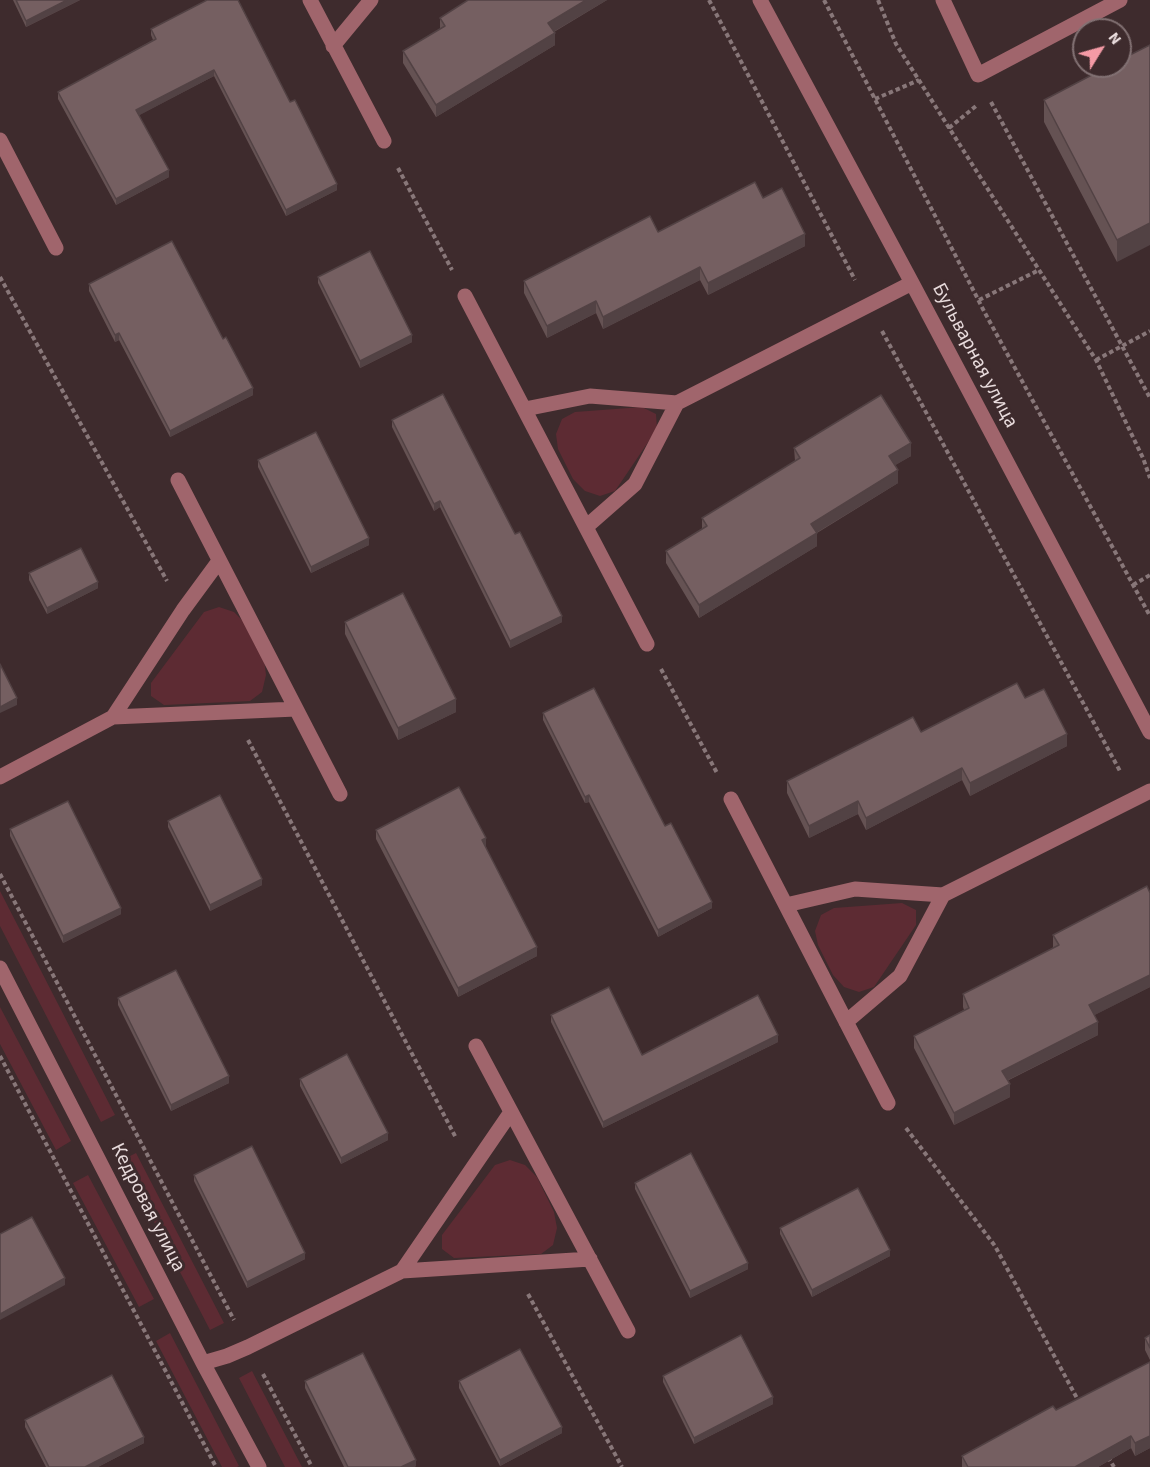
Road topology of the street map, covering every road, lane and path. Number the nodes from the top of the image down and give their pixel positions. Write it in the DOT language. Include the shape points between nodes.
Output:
graph roads {
  1 [pos="310,0"];
  2 [pos="371,0"];
  3 [pos="709,0"];
  4 [pos="760,0"];
  5 [pos="824,0"];
  6 [pos="878,0"];
  7 [pos="943,0"];
  8 [pos="1120,0"];
  9 [pos="333,46"];
  10 [pos="919,80"];
  11 [pos="988,96"];
  12 [pos="875,99"];
  13 [pos="0,140"];
  14 [pos="384,141"];
  15 [pos="6,164"];
  16 [pos="56,248"];
  17 [pos="1039,270"];
  18 [pos="0,277"];
  19 [pos="912,284"];
  20 [pos="465,296"];
  21 [pos="979,300"];
  22 [pos="868,306"];
  23 [pos="1150,331"];
  24 [pos="1123,345"];
  25 [pos="1096,360"];
  26 [pos="1150,398"];
  27 [pos="677,403"];
  28 [pos="525,409"];
  29 [pos="1150,478"];
  30 [pos="178,480"];
  31 [pos="586,527"];
  32 [pos="219,561"];
  33 [pos="1150,575"];
  34 [pos="1133,585"];
  35 [pos="183,610"];
  36 [pos="1150,616"];
  37 [pos="647,644"];
  38 [pos="296,709"];
  39 [pos="233,712"];
  40 [pos="113,717"];
  41 [pos="1150,732"];
  42 [pos="0,777"];
  43 [pos="1150,791"];
  44 [pos="340,794"];
  45 [pos="731,799"];
  46 [pos="1136,799"];
  47 [pos="0,874"];
  48 [pos="943,895"];
  49 [pos="786,905"];
  50 [pos="0,968"];
  51 [pos="846,1022"];
  52 [pos="476,1046"];
  53 [pos="0,1056"];
  54 [pos="888,1103"];
  55 [pos="510,1112"];
  56 [pos="471,1168"];
  57 [pos="590,1258"];
  58 [pos="511,1263"];
  59 [pos="402,1270"];
  60 [pos="628,1331"];
  61 [pos="248,1347"];
  62 [pos="203,1363"];
  63 [pos="1080,1404"];
  64 [pos="1108,1456"];
  65 [pos="216,1467"];
  66 [pos="259,1467"];
  67 [pos="312,1467"];
  68 [pos="622,1467"];
  69 [pos="1114,1467"];
  1 -- 9 [label="street"];
  2 -- 9 [label="street"];
  3 -- 22 [label="path"];
  4 -- 19 [label="street, Бульварная улица"];
  5 -- 12 [label="path"];
  6 -- 10 [label="path" via="896,44"];
  7 -- 8 [label="street" via="978,75"];
  9 -- 14 [label="street"];
  10 -- 12 [label="path"];
  10 -- 17 [label="path"];
  11 -- 24 [label="path"];
  12 -- 21 [label="path"];
  13 -- 15 [label="street"];
  14 -- 20 [label="path"];
  15 -- 16 [label="street"];
  17 -- 21 [label="path"];
  17 -- 25 [label="path"];
  18 -- 35 [label="path"];
  19 -- 22 [label="street"];
  19 -- 41 [label="street, Бульварная улица"];
  20 -- 28 [label="street"];
  21 -- 34 [label="path"];
  22 -- 27 [label="street"];
  22 -- 46 [label="path"];
  23 -- 24 [label="path"];
  24 -- 25 [label="path"];
  24 -- 26 [label="path"];
  25 -- 29 [label="path"];
  27 -- 28 [label="street" via="590,396"];
  27 -- 31 [label="street" via="635,484"];
  28 -- 31 [label="street"];
  30 -- 32 [label="street"];
  31 -- 37 [label="street"];
  32 -- 35 [label="street"];
  32 -- 38 [label="street"];
  33 -- 34 [label="path"];
  34 -- 36 [label="path"];
  35 -- 40 [label="street"];
  37 -- 45 [label="path"];
  38 -- 39 [label="street"];
  38 -- 44 [label="street"];
  39 -- 40 [label="street"];
  39 -- 56 [label="path"];
  40 -- 42 [label="street"];
  43 -- 46 [label="street"];
  45 -- 49 [label="street"];
  46 -- 48 [label="street"];
  47 -- 61 [label="path"];
  48 -- 49 [label="street" via="855,889"];
  48 -- 51 [label="street" via="900,976"];
  49 -- 51 [label="street"];
  50 -- 62 [label="street, Кедровая улица"];
  51 -- 54 [label="street"];
  52 -- 55 [label="street"];
  53 -- 65 [label="path"];
  54 -- 63 [label="path" via="995,1246"];
  55 -- 56 [label="street"];
  55 -- 57 [label="street"];
  56 -- 59 [label="street"];
  57 -- 58 [label="street"];
  57 -- 60 [label="street"];
  58 -- 59 [label="street"];
  58 -- 68 [label="path"];
  59 -- 61 [label="street"];
  61 -- 62 [label="street"];
  61 -- 67 [label="path"];
  62 -- 66 [label="street, Кедровая улица"];
  64 -- 69 [label="path"];
}
